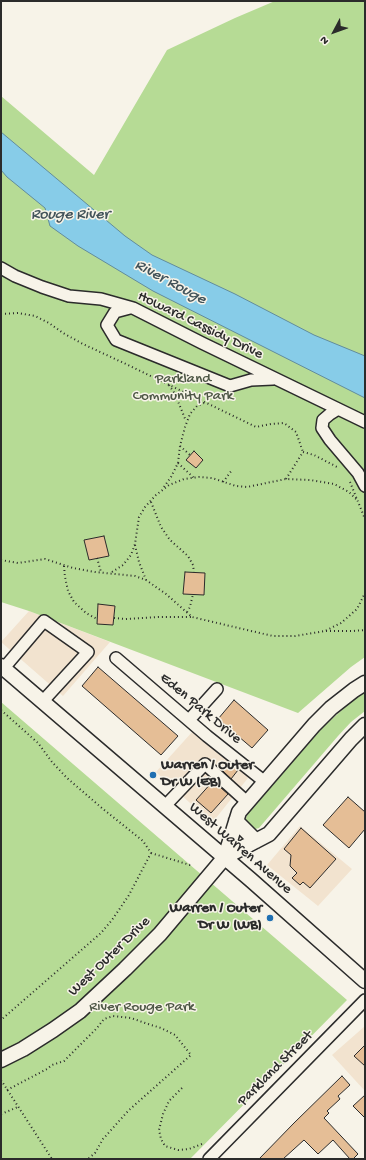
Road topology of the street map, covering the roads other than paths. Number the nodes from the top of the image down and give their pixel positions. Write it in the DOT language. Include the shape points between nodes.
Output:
graph roads {
  1 [pos="1,268"];
  2 [pos="15,276"];
  3 [pos="1,279"];
  4 [pos="133,308"];
  5 [pos="250,366"];
  6 [pos="275,379"];
  7 [pos="251,380"];
  8 [pos="338,409"];
  9 [pos="365,422"];
  10 [pos="365,486"];
  11 [pos="116,658"];
  12 [pos="3,667"];
  13 [pos="365,683"];
  14 [pos="217,689"];
  15 [pos="42,701"];
  16 [pos="189,720"];
  17 [pos="365,726"];
  18 [pos="265,782"];
  19 [pos="247,802"];
  20 [pos="165,806"];
  21 [pos="236,821"];
  22 [pos="256,841"];
  23 [pos="225,857"];
  24 [pos="365,981"];
  25 [pos="365,1000"];
  26 [pos="1,1060"];
  27 [pos="209,1159"];
  1 -- 2 [label="street, Howard Cassidy Drive"];
  2 -- 3 [label="street"];
  2 -- 4 [label="street, Howard Cassidy Drive" via="69,296 101,299"];
  4 -- 5 [label="street, Howard Cassidy Drive"];
  4 -- 7 [label="street" via="115,312 107,325 116,340 230,386"];
  5 -- 6 [label="street, Howard Cassidy Drive"];
  5 -- 7 [label="street"];
  6 -- 7 [label="street"];
  6 -- 8 [label="street, Howard Cassidy Drive"];
  8 -- 9 [label="street, Howard Cassidy Drive"];
  8 -- 10 [label="street" via="323,420 322,428 358,473"];
  11 -- 16 [label="street, Eden Park Drive"];
  12 -- 15 [label="main road, West Warren Avenue"];
  12 -- 15 [label="street" via="44,621 88,652"];
  13 -- 18 [label="main road, West Outer Drive" via="331,708"];
  14 -- 16 [label="street"];
  15 -- 20 [label="main road, West Warren Avenue"];
  16 -- 18 [label="street, Eden Park Drive"];
  17 -- 22 [label="main road, West Outer Drive" via="269,834"];
  18 -- 19 [label="main road, West Outer Drive"];
  19 -- 20 [label="street" via="204,764"];
  19 -- 21 [label="main road, West Outer Drive"];
  20 -- 23 [label="main road, West Warren Avenue"];
  21 -- 22 [label="main road"];
  21 -- 23 [label="main road, West Outer Drive"];
  22 -- 23 [label="main road, West Outer Drive"];
  23 -- 24 [label="main road, West Warren Avenue"];
  23 -- 26 [label="main road, West Outer Drive" via="160,934 80,1011 23,1049"];
  25 -- 27 [label="street, Parkland Street"];
}
